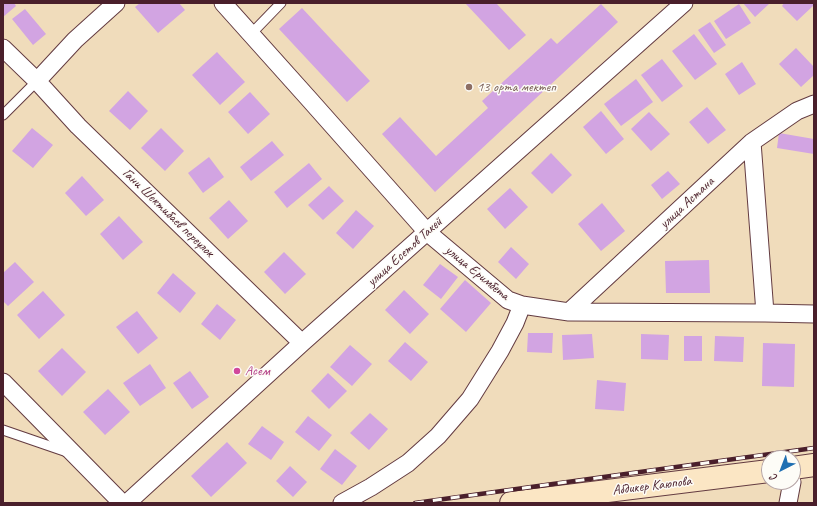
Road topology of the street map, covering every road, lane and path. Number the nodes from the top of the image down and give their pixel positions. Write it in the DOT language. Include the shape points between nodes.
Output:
graph roads {
  1 [pos="116,3"];
  2 [pos="223,3"];
  3 [pos="281,3"];
  4 [pos="684,3"];
  5 [pos="251,34"];
  6 [pos="3,48"];
  7 [pos="37,81"];
  8 [pos="814,104"];
  9 [pos="3,115"];
  10 [pos="752,142"];
  11 [pos="427,232"];
  12 [pos="522,305"];
  13 [pos="569,312"];
  14 [pos="765,313"];
  15 [pos="814,314"];
  16 [pos="302,343"];
  17 [pos="3,382"];
  18 [pos="3,430"];
  19 [pos="74,454"];
  20 [pos="761,472"];
  21 [pos="792,490"];
  22 [pos="122,503"];
  23 [pos="127,503"];
  24 [pos="342,503"];
  25 [pos="511,503"];
  26 [pos="788,503"];
  1 -- 7 [label="street" via="75,40"];
  2 -- 5 [label="street, улица Еримбета"];
  3 -- 5 [label="lane"];
  4 -- 11 [label="street, улица Есетов Такей"];
  5 -- 11 [label="street, улица Еримбета"];
  6 -- 7 [label="street, Гани Шектибаев переулок"];
  7 -- 9 [label="lane"];
  7 -- 16 [label="street, Гани Шектибаев переулок" via="78,126"];
  8 -- 10 [label="street, улица Астана" via="797,111"];
  10 -- 13 [label="street, улица Астана"];
  10 -- 14 [label="street"];
  11 -- 12 [label="street, улица Еримбета" via="508,300"];
  11 -- 16 [label="street, улица Есетов Такей"];
  12 -- 13 [label="street, улица Еримбета"];
  12 -- 24 [label="street" via="500,351 470,399 438,436 408,464"];
  13 -- 14 [label="street, улица Еримбета"];
  14 -- 15 [label="street, улица Еримбета"];
  16 -- 23 [label="street, улица Есетов Такей"];
  17 -- 19 [label="street"];
  18 -- 19 [label="lane"];
  19 -- 22 [label="street"];
  20 -- 25 [label="street, Абдикер Каюпова"];
  21 -- 26 [label="street"];
}
